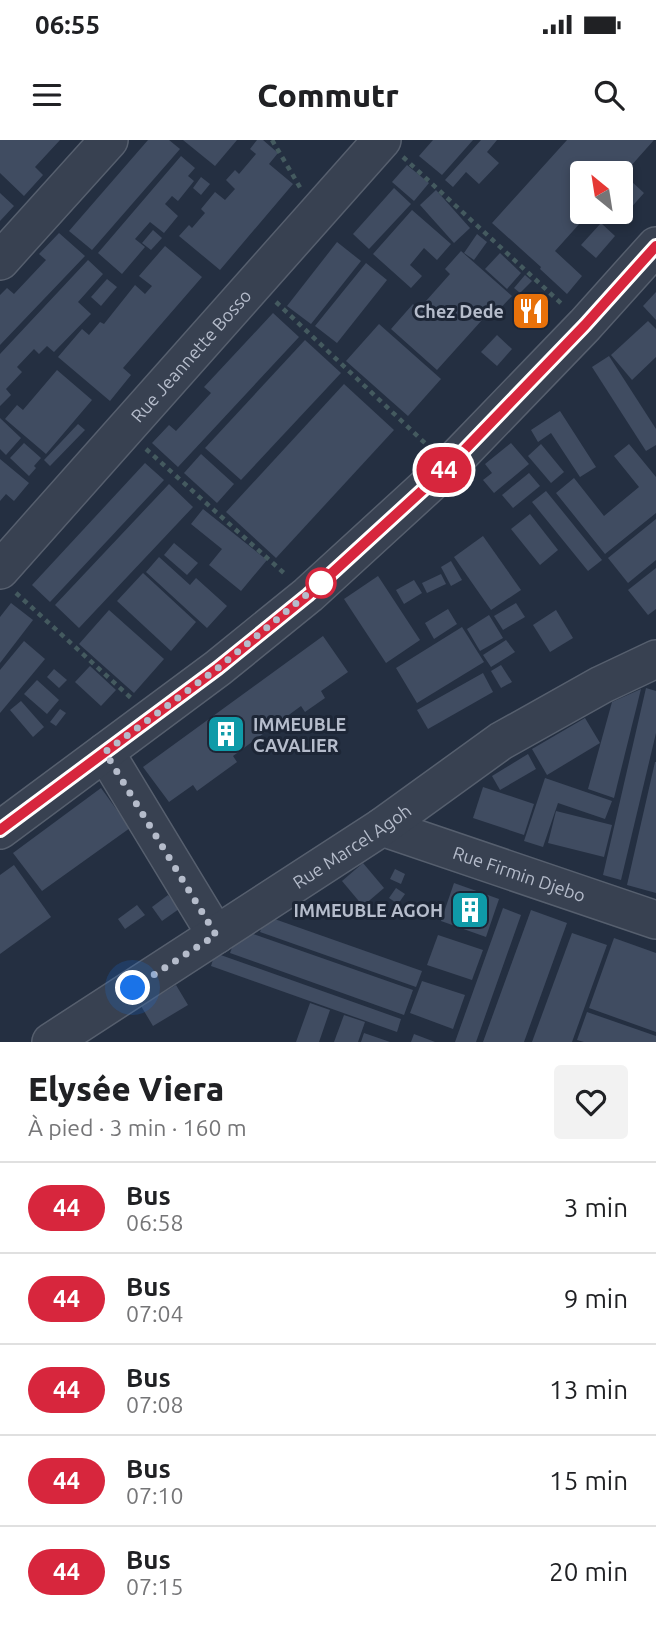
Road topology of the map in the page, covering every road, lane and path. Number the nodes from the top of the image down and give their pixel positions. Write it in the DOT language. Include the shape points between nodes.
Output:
graph roads {
  1 [pos="109,140"];
  2 [pos="272,140"];
  3 [pos="388,145"];
  4 [pos="316,214"];
  5 [pos="656,246"];
  6 [pos="0,261"];
  7 [pos="255,282"];
  8 [pos="585,325"];
  9 [pos="124,430"];
  10 [pos="449,466"];
  11 [pos="5,579"];
  12 [pos="308,595"];
  13 [pos="656,659"];
  14 [pos="152,717"];
  15 [pos="105,752"];
  16 [pos="382,827"];
  17 [pos="0,830"];
  18 [pos="656,920"];
  19 [pos="216,935"];
  20 [pos="51,1042"];
  1 -- 6 [label="street"];
  2 -- 4 [label="path"];
  3 -- 4 [label="street, Rue Jeannette Bosso"];
  3 -- 8 [label="path"];
  4 -- 7 [label="street, Rue Jeannette Bosso"];
  5 -- 8 [label="street"];
  7 -- 9 [label="street, Rue Jeannette Bosso"];
  7 -- 10 [label="path"];
  8 -- 10 [label="street"];
  9 -- 11 [label="street, Rue Jeannette Bosso"];
  9 -- 12 [label="path"];
  10 -- 12 [label="street"];
  11 -- 14 [label="path"];
  12 -- 14 [label="street"];
  13 -- 16 [label="street, Rue Marcel Agoh" via="502,741"];
  14 -- 15 [label="street"];
  15 -- 17 [label="street"];
  15 -- 19 [label="street"];
  16 -- 18 [label="street, Rue Firmin Djebo"];
  16 -- 19 [label="street, Rue Marcel Agoh"];
  19 -- 20 [label="street, Rue Marcel Agoh"];
}
